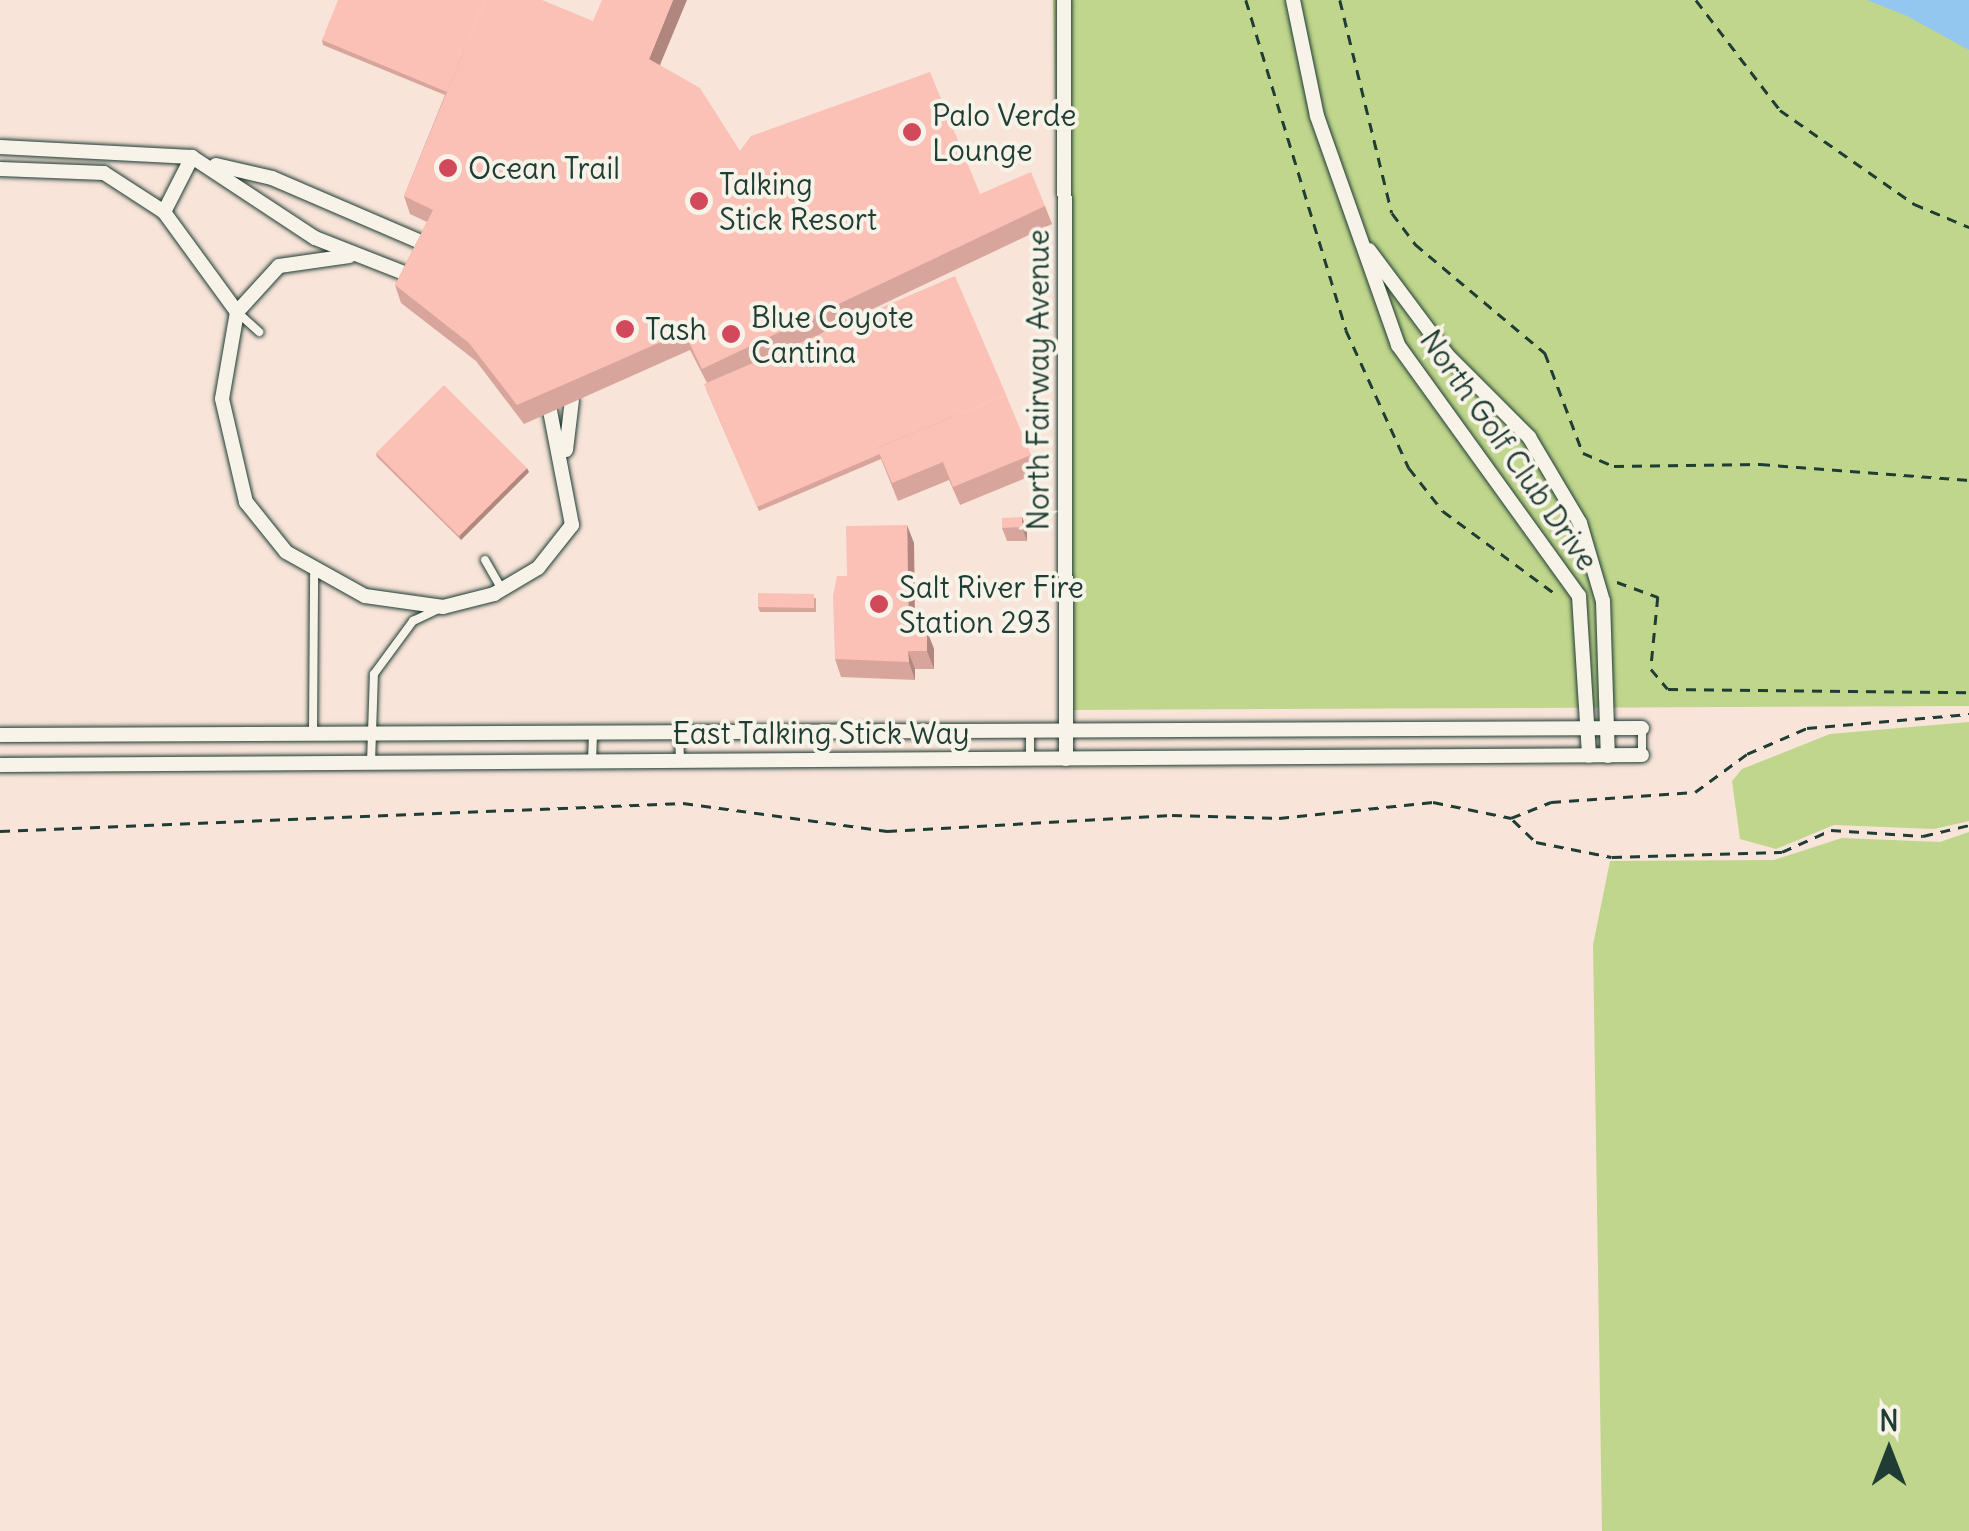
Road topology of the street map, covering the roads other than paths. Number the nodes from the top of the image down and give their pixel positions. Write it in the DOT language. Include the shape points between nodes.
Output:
graph roads {
  1 [pos="1064,0"];
  2 [pos="1293,0"];
  3 [pos="0,147"];
  4 [pos="192,157"];
  5 [pos="211,164"];
  6 [pos="0,170"];
  7 [pos="164,212"];
  8 [pos="1362,241"];
  9 [pos="430,246"];
  10 [pos="355,256"];
  11 [pos="414,277"];
  12 [pos="237,312"];
  13 [pos="259,332"];
  14 [pos="572,400"];
  15 [pos="550,410"];
  16 [pos="564,456"];
  17 [pos="485,560"];
  18 [pos="314,571"];
  19 [pos="502,589"];
  20 [pos="443,607"];
  21 [pos="1588,728"];
  22 [pos="1606,728"];
  23 [pos="1642,728"];
  24 [pos="1030,731"];
  25 [pos="1066,731"];
  26 [pos="679,732"];
  27 [pos="593,733"];
  28 [pos="313,734"];
  29 [pos="370,734"];
  30 [pos="0,736"];
  31 [pos="1642,755"];
  32 [pos="1588,756"];
  33 [pos="1608,756"];
  34 [pos="1030,759"];
  35 [pos="1066,759"];
  36 [pos="680,761"];
  37 [pos="592,762"];
  38 [pos="371,763"];
  39 [pos="0,766"];
  1 -- 25 [label="street, North Fairway Avenue"];
  2 -- 8 [label="street, North Golf Club Drive" via="1318,116"];
  3 -- 4 [label="street"];
  4 -- 5 [label="street"];
  4 -- 7 [label="street"];
  5 -- 9 [label="street" via="272,178"];
  5 -- 10 [label="street"];
  6 -- 7 [label="street" via="104,172"];
  7 -- 12 [label="street"];
  8 -- 21 [label="street, North Golf Club Drive" via="1398,345 1428,395 1569,572 1582,613"];
  8 -- 22 [label="street, North Golf Club Drive" via="1448,356 1529,438 1580,523 1602,602"];
  10 -- 11 [label="street"];
  10 -- 12 [label="street" via="280,266"];
  12 -- 13 [label="lane"];
  12 -- 18 [label="street" via="222,399 234,471 264,526"];
  14 -- 16 [label="street"];
  15 -- 16 [label="street"];
  16 -- 19 [label="street" via="572,525 538,568"];
  17 -- 19 [label="lane"];
  18 -- 20 [label="street" via="364,596"];
  18 -- 28 [label="lane"];
  19 -- 20 [label="street"];
  20 -- 29 [label="lane" via="388,647 374,674"];
  21 -- 22 [label="street, East Talking Stick Way"];
  21 -- 25 [label="street, East Talking Stick Way"];
  21 -- 32 [label="street, North Golf Club Drive"];
  22 -- 23 [label="street, East Talking Stick Way"];
  22 -- 33 [label="street, North Golf Club Drive"];
  23 -- 31 [label="lane"];
  24 -- 25 [label="street, East Talking Stick Way"];
  24 -- 26 [label="street, East Talking Stick Way"];
  24 -- 34 [label="lane"];
  25 -- 35 [label="street, North Fairway Avenue"];
  26 -- 27 [label="street, East Talking Stick Way"];
  26 -- 36 [label="lane"];
  27 -- 29 [label="street, East Talking Stick Way"];
  27 -- 37 [label="lane"];
  28 -- 29 [label="street, East Talking Stick Way"];
  28 -- 30 [label="street, East Talking Stick Way"];
  29 -- 38 [label="lane"];
  31 -- 33 [label="street, East Talking Stick Way"];
  32 -- 33 [label="street, East Talking Stick Way"];
  32 -- 35 [label="street, East Talking Stick Way"];
  34 -- 35 [label="street, East Talking Stick Way"];
  34 -- 36 [label="street, East Talking Stick Way"];
  36 -- 37 [label="street, East Talking Stick Way"];
  37 -- 38 [label="street, East Talking Stick Way"];
  38 -- 39 [label="street, East Talking Stick Way"];
}
